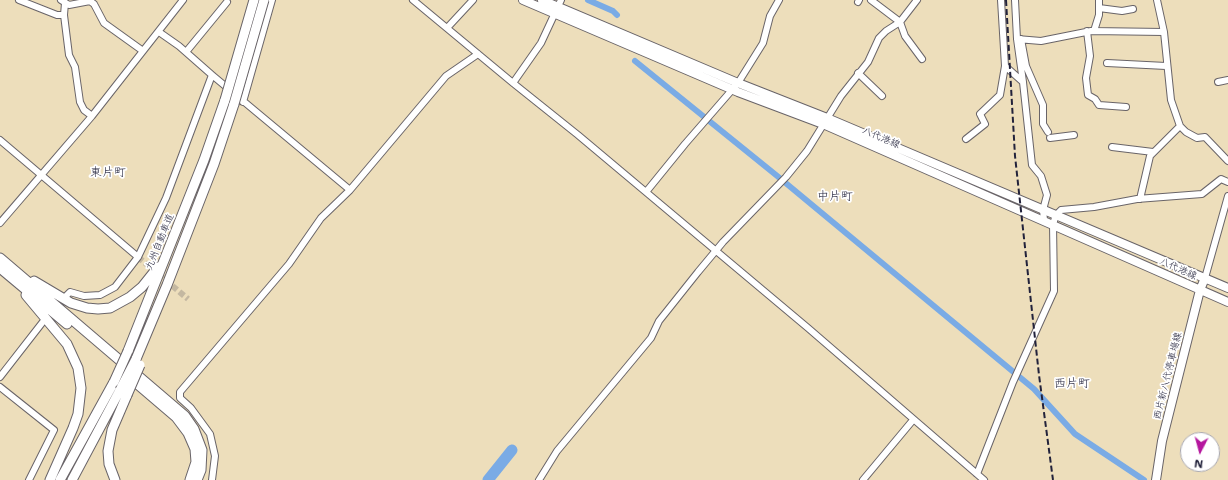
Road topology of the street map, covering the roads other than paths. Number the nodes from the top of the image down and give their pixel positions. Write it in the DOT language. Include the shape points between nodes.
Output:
graph roads {
  1 [pos="19,0"];
  2 [pos="183,0"];
  3 [pos="254,0"];
  4 [pos="264,0"];
  5 [pos="272,0"];
  6 [pos="413,0"];
  7 [pos="473,0"];
  8 [pos="523,0"];
  9 [pos="542,0"];
  10 [pos="779,0"];
  11 [pos="871,0"];
  12 [pos="917,0"];
  13 [pos="1001,0"];
  14 [pos="1015,0"];
  15 [pos="1099,0"];
  16 [pos="1157,0"];
  17 [pos="63,2"];
  18 [pos="227,2"];
  19 [pos="558,7"];
  20 [pos="1099,8"];
  21 [pos="1133,9"];
  22 [pos="64,16"];
  23 [pos="900,22"];
  24 [pos="447,28"];
  25 [pos="1094,31"];
  26 [pos="159,32"];
  27 [pos="1087,32"];
  28 [pos="1164,32"];
  29 [pos="1019,39"];
  30 [pos="143,51"];
  31 [pos="186,52"];
  32 [pos="478,54"];
  33 [pos="922,59"];
  34 [pos="1107,63"];
  35 [pos="1005,66"];
  36 [pos="1166,66"];
  37 [pos="858,73"];
  38 [pos="212,75"];
  39 [pos="1228,80"];
  40 [pos="1023,82"];
  41 [pos="1218,82"];
  42 [pos="738,83"];
  43 [pos="513,84"];
  44 [pos="732,90"];
  45 [pos="882,96"];
  46 [pos="239,103"];
  47 [pos="1126,107"];
  48 [pos="92,116"];
  49 [pos="825,121"];
  50 [pos="1180,126"];
  51 [pos="1074,135"];
  52 [pos="966,139"];
  53 [pos="0,140"];
  54 [pos="1112,147"];
  55 [pos="1153,152"];
  56 [pos="1228,161"];
  57 [pos="42,174"];
  58 [pos="1228,182"];
  59 [pos="350,190"];
  60 [pos="646,192"];
  61 [pos="1228,196"];
  62 [pos="1140,199"];
  63 [pos="1043,210"];
  64 [pos="1226,211"];
  65 [pos="1056,215"];
  66 [pos="1044,220"];
  67 [pos="0,223"];
  68 [pos="1053,224"];
  69 [pos="169,250"];
  70 [pos="717,252"];
  71 [pos="138,257"];
  72 [pos="0,258"];
  73 [pos="5,267"];
  74 [pos="10,276"];
  75 [pos="1205,278"];
  76 [pos="1228,288"];
  77 [pos="1200,290"];
  78 [pos="66,296"];
  79 [pos="1228,302"];
  80 [pos="42,323"];
  81 [pos="0,377"];
  82 [pos="0,387"];
  83 [pos="124,392"];
  84 [pos="914,420"];
  85 [pos="977,474"];
  86 [pos="541,479"];
  87 [pos="29,480"];
  88 [pos="50,480"];
  89 [pos="60,480"];
  90 [pos="72,480"];
  91 [pos="115,480"];
  92 [pos="190,480"];
  93 [pos="197,480"];
  94 [pos="212,480"];
  95 [pos="863,480"];
  96 [pos="984,480"];
  97 [pos="1156,480"];
  1 -- 22 [label="street" via="56,16"];
  2 -- 26 [label="street"];
  3 -- 69 [label="highway, 九州自動車道, bridge" via="225,100"];
  4 -- 46 [label="highway, bridge"];
  5 -- 46 [label="street"];
  6 -- 24 [label="street"];
  7 -- 24 [label="street"];
  8 -- 19 [label="main road, 八代港線"];
  9 -- 19 [label="main road, 八代港線"];
  10 -- 42 [label="street" via="770,16 763,43"];
  11 -- 23 [label="street"];
  12 -- 23 [label="street"];
  13 -- 35 [label="street"];
  14 -- 29 [label="street"];
  15 -- 20 [label="street"];
  16 -- 28 [label="street"];
  17 -- 22 [label="street"];
  17 -- 30 [label="street" via="75,4 90,1 104,23"];
  18 -- 31 [label="street"];
  19 -- 42 [label="main road, 八代港線"];
  19 -- 43 [label="street" via="541,43"];
  19 -- 44 [label="main road, 八代港線"];
  20 -- 21 [label="street" via="1122,11"];
  20 -- 25 [label="street"];
  22 -- 48 [label="street" via="69,55 75,67 80,102 84,110"];
  23 -- 33 [label="street" via="905,36"];
  23 -- 37 [label="street" via="879,38 868,62"];
  24 -- 32 [label="street"];
  25 -- 27 [label="street"];
  25 -- 28 [label="street"];
  26 -- 30 [label="street"];
  26 -- 31 [label="street"];
  27 -- 29 [label="street" via="1042,41"];
  27 -- 47 [label="street" via="1090,56 1086,78 1088,95 1099,105"];
  28 -- 36 [label="street"];
  29 -- 40 [label="street"];
  29 -- 51 [label="street" via="1026,66 1043,105 1042,124 1049,135"];
  30 -- 48 [label="street"];
  31 -- 38 [label="street"];
  32 -- 43 [label="street"];
  32 -- 59 [label="street" via="446,76"];
  34 -- 36 [label="street"];
  35 -- 40 [label="street"];
  35 -- 52 [label="street" via="1000,95 980,114 985,124"];
  36 -- 50 [label="street" via="1171,100"];
  37 -- 45 [label="street"];
  37 -- 49 [label="street"];
  38 -- 46 [label="street"];
  38 -- 71 [label="street" via="166,198"];
  39 -- 41 [label="street"];
  40 -- 63 [label="street" via="1032,165 1041,176 1046,195"];
  42 -- 44 [label="street"];
  42 -- 49 [label="main road, 八代港線"];
  43 -- 60 [label="street" via="578,134"];
  44 -- 49 [label="main road, 八代港線"];
  44 -- 60 [label="street"];
  46 -- 59 [label="street"];
  46 -- 83 [label="highway, bridge"];
  48 -- 57 [label="street"];
  49 -- 63 [label="main road, 八代港線"];
  49 -- 66 [label="main road, 八代港線"];
  49 -- 70 [label="street" via="807,151 786,177 723,242"];
  50 -- 55 [label="street"];
  50 -- 56 [label="street" via="1197,138 1205,137"];
  53 -- 57 [label="street"];
  54 -- 55 [label="street"];
  55 -- 62 [label="street" via="1145,172"];
  57 -- 67 [label="street"];
  57 -- 71 [label="street"];
  58 -- 62 [label="street" via="1220,179 1202,194"];
  59 -- 94 [label="street" via="321,218 289,264 179,394 210,434 215,456"];
  60 -- 70 [label="street"];
  61 -- 64 [label="street"];
  62 -- 65 [label="street" via="1061,210"];
  63 -- 65 [label="main road, 八代港線"];
  63 -- 66 [label="street"];
  64 -- 75 [label="street"];
  65 -- 68 [label="street"];
  65 -- 75 [label="main road, 八代港線"];
  66 -- 68 [label="main road, 八代港線"];
  68 -- 77 [label="main road, 八代港線"];
  68 -- 85 [label="street" via="1054,291 1013,382"];
  69 -- 73 [label="highway" via="151,276 130,297 110,308 78,306"];
  69 -- 89 [label="highway, 九州自動車道, bridge" via="114,382"];
  70 -- 84 [label="street"];
  70 -- 86 [label="street" via="667,310 651,338 557,451"];
  71 -- 78 [label="street" via="115,286 100,295 84,296 70,292"];
  72 -- 73 [label="highway"];
  73 -- 74 [label="highway"];
  73 -- 93 [label="highway" via="185,416 194,429 202,450 201,470"];
  74 -- 88 [label="highway" via="59,333 74,356 78,368 81,388 78,414"];
  74 -- 92 [label="highway" via="176,417 188,433 195,449 196,462"];
  75 -- 76 [label="main road, 八代港線"];
  75 -- 77 [label="main road, 西片新八代停車場線"];
  77 -- 79 [label="main road, 八代港線"];
  77 -- 97 [label="main road, 西片新八代停車場線" via="1162,441"];
  80 -- 81 [label="street"];
  82 -- 87 [label="street" via="54,430"];
  83 -- 90 [label="highway"];
  83 -- 91 [label="highway" via="108,451 109,464"];
  84 -- 85 [label="street"];
  84 -- 95 [label="street"];
  85 -- 96 [label="street"];
}
